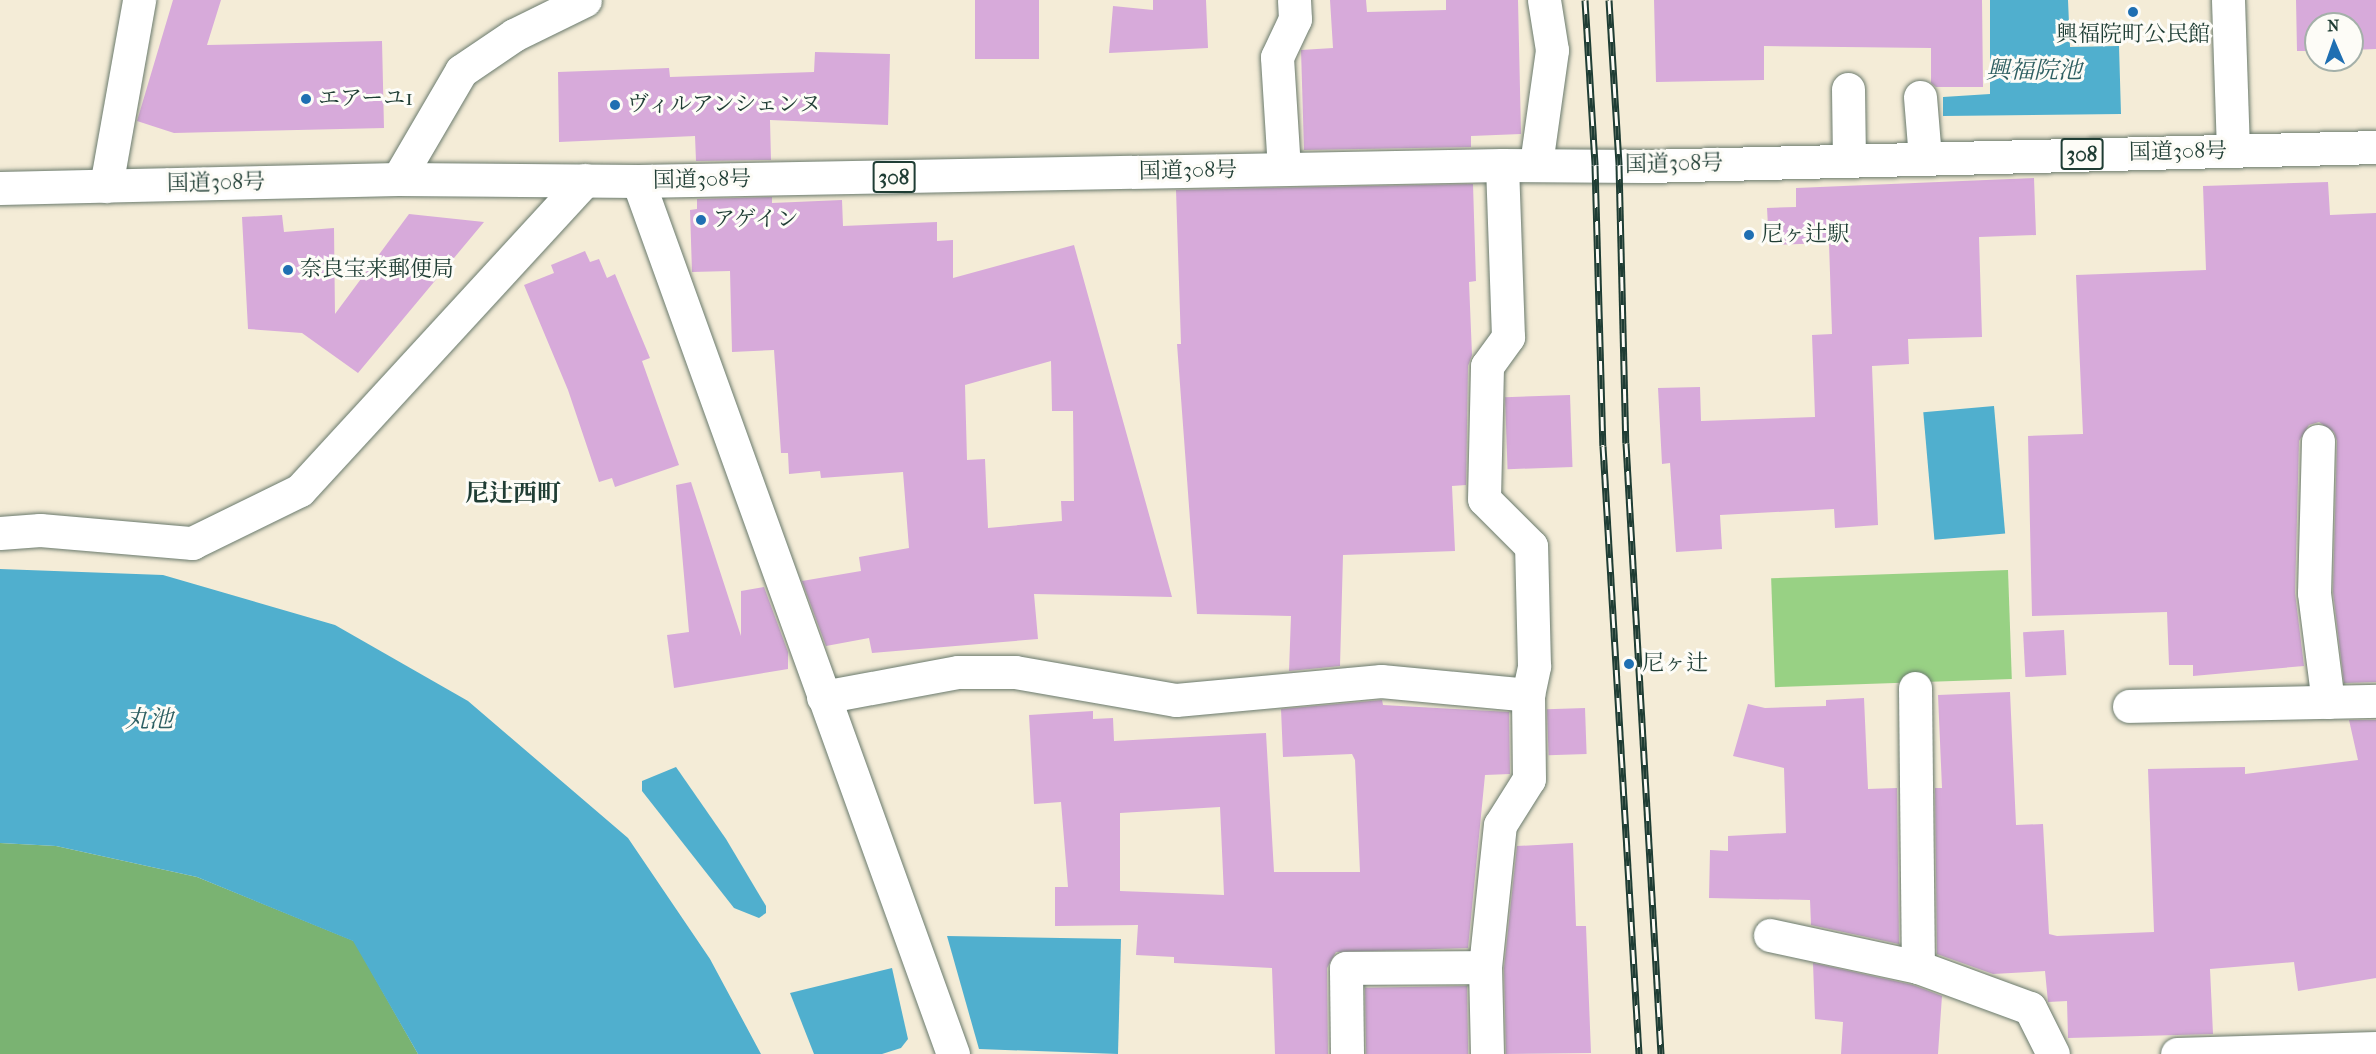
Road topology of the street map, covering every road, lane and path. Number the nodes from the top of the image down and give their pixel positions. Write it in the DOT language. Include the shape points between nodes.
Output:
graph roads {
  1 [pos="139,0"];
  2 [pos="585,0"];
  3 [pos="1294,0"];
  4 [pos="1544,0"];
  5 [pos="2228,0"];
  6 [pos="1848,89"];
  7 [pos="1920,97"];
  8 [pos="2376,147"];
  9 [pos="2233,151"];
  10 [pos="1925,158"];
  11 [pos="1849,159"];
  12 [pos="1536,164"];
  13 [pos="1502,165"];
  14 [pos="1284,169"];
  15 [pos="398,179"];
  16 [pos="585,180"];
  17 [pos="638,181"];
  18 [pos="106,186"];
  19 [pos="0,188"];
  20 [pos="2318,441"];
  21 [pos="0,533"];
  22 [pos="1915,688"];
  23 [pos="1528,695"];
  24 [pos="823,697"];
  25 [pos="2376,701"];
  26 [pos="2328,702"];
  27 [pos="2129,706"];
  28 [pos="1770,935"];
  29 [pos="1485,967"];
  30 [pos="1918,968"];
  31 [pos="2376,1048"];
  32 [pos="953,1054"];
  33 [pos="1347,1054"];
  34 [pos="1487,1054"];
  35 [pos="2053,1054"];
  36 [pos="2177,1054"];
  1 -- 18 [label="main road"];
  2 -- 15 [label="main road" via="514,35 461,71"];
  3 -- 14 [label="main road" via="1294,19 1277,57"];
  4 -- 12 [label="main road" via="1552,50"];
  5 -- 9 [label="main road"];
  6 -- 11 [label="main road"];
  7 -- 10 [label="main road"];
  8 -- 9 [label="main road, 国道308号 / 308"];
  9 -- 10 [label="main road, 国道308号 / 308"];
  10 -- 11 [label="main road, 国道308号 / 308"];
  11 -- 12 [label="main road, 国道308号 / 308" via="1647,166"];
  12 -- 13 [label="main road, 国道308号 / 308"];
  13 -- 14 [label="main road, 国道308号 / 308"];
  13 -- 23 [label="main road" via="1508,337 1487,366 1484,499 1531,546 1534,666"];
  14 -- 17 [label="main road, 国道308号 / 308"];
  15 -- 16 [label="main road, 国道308号 / 308"];
  15 -- 18 [label="main road, 国道308号 / 308"];
  16 -- 17 [label="main road, 国道308号 / 308"];
  16 -- 21 [label="main road" via="300,490 192,543 40,530"];
  17 -- 24 [label="main road"];
  18 -- 19 [label="main road, 国道308号 / 308"];
  20 -- 26 [label="main road" via="2314,593"];
  22 -- 30 [label="main road"];
  23 -- 24 [label="main road" via="1381,681 1176,700 1015,672 958,672"];
  23 -- 29 [label="main road" via="1529,779 1500,825"];
  24 -- 32 [label="main road"];
  25 -- 26 [label="main road"];
  26 -- 27 [label="main road"];
  28 -- 30 [label="main road"];
  29 -- 33 [label="main road" via="1346,968"];
  29 -- 34 [label="main road"];
  30 -- 35 [label="main road" via="2030,1008"];
  31 -- 36 [label="main road"];
}
